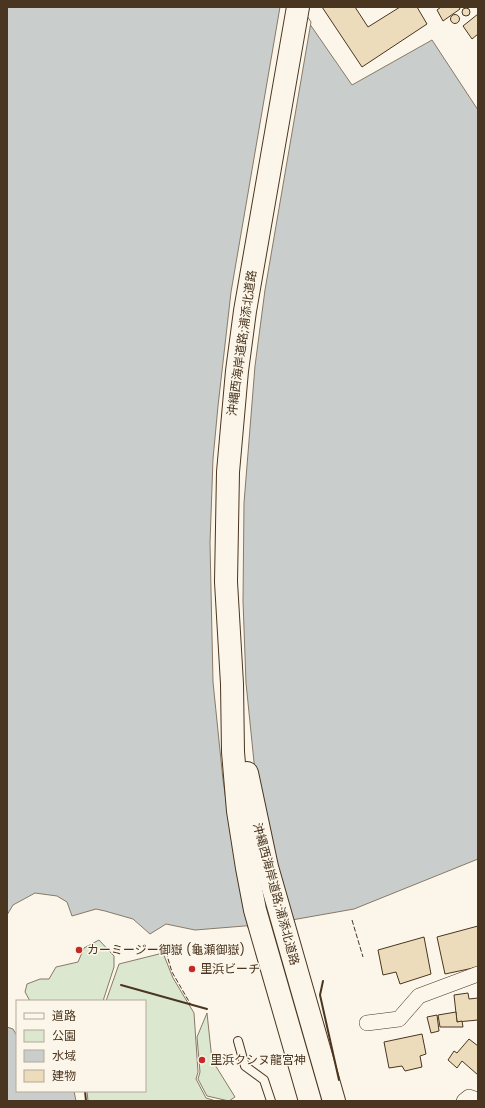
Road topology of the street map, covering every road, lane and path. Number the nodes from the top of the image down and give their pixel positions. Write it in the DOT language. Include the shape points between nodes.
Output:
graph roads {
  1 [pos="298,7"];
  2 [pos="232,684"];
  3 [pos="478,974"];
  4 [pos="367,1023"];
  5 [pos="238,1041"];
  6 [pos="478,1100"];
  7 [pos="272,1101"];
  8 [pos="310,1101"];
  9 [pos="334,1101"];
  10 [pos="464,1101"];
  1 -- 2 [label="highway, 沖縄西海岸道路;浦添北道路" via="245,311 232,414 226,526 226,582"];
  2 -- 8 [label="highway, 沖縄西海岸道路;浦添北道路" via="233,752 238,811 255,910"];
  2 -- 9 [label="highway, 沖縄西海岸道路;浦添北道路" via="242,751 260,837"];
  3 -- 4 [label="street" via="419,996 399,1019"];
  5 -- 7 [label="lane" via="245,1066 264,1080"];
  6 -- 10 [label="street" via="469,1096"];
}
